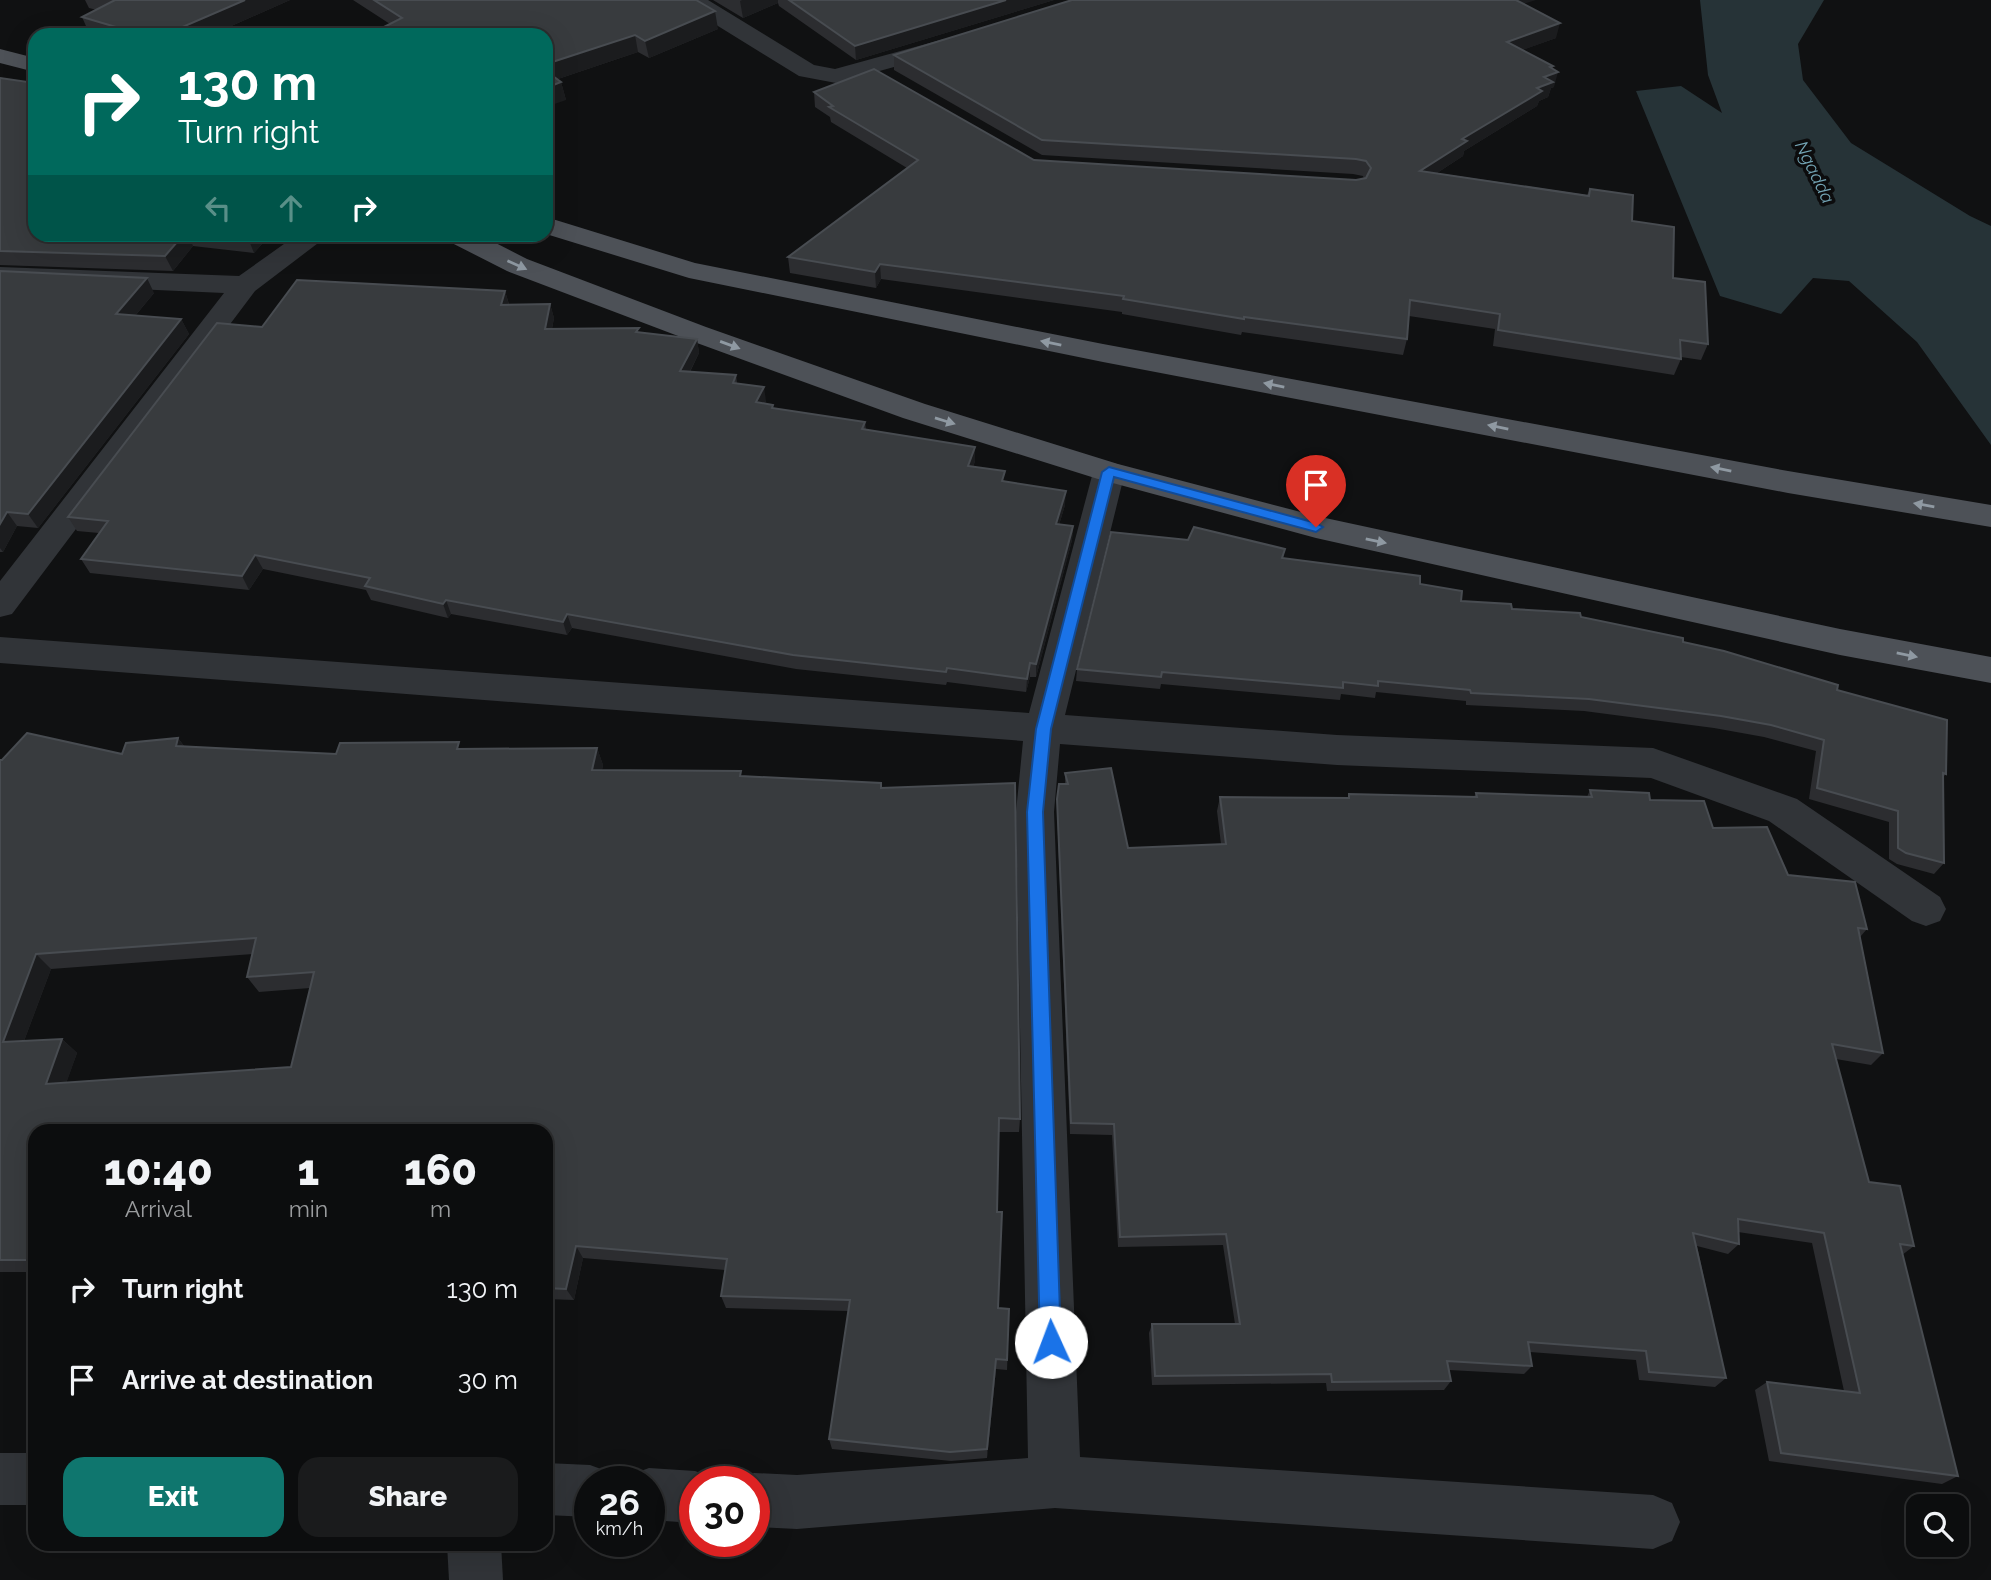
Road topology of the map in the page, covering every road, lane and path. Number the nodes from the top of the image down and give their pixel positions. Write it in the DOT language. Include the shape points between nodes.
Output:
graph roads {
  1 [pos="692,0"];
  2 [pos="970,38"];
  3 [pos="0,56"];
  4 [pos="28,63"];
  5 [pos="870,68"];
  6 [pos="0,79"];
  7 [pos="893,81"];
  8 [pos="28,87"];
  9 [pos="553,227"];
  10 [pos="306,242"];
  11 [pos="472,242"];
  12 [pos="0,275"];
  13 [pos="245,285"];
  14 [pos="1109,472"];
  15 [pos="1991,516"];
  16 [pos="0,605"];
  17 [pos="0,650"];
  18 [pos="1991,670"];
  19 [pos="1044,729"];
  20 [pos="1926,909"];
  21 [pos="0,1479"];
  22 [pos="28,1479"];
  23 [pos="1055,1482"];
  24 [pos="553,1489"];
  25 [pos="574,1490"];
  26 [pos="770,1501"];
  27 [pos="1653,1522"];
  28 [pos="474,1551"];
  29 [pos="476,1580"];
  1 -- 5 [label="street" via="807,71 836,76"];
  2 -- 5 [label="street"];
  3 -- 4 [label="main road"];
  5 -- 7 [label="street"];
  6 -- 8 [label="main road"];
  15 -- 9 [label="main road, one-way" via="1103,353 702,272"];
  10 -- 13 [label="street"];
  11 -- 14 [label="main road, one-way" via="517,265 696,333 914,411"];
  12 -- 13 [label="street"];
  13 -- 16 [label="street"];
  14 -- 18 [label="main road, one-way" via="1316,527 1840,642"];
  14 -- 19 [label="street"];
  17 -- 19 [label="street"];
  19 -- 20 [label="street" via="1337,750 1653,763 1783,810"];
  19 -- 23 [label="street" via="1035,812"];
  21 -- 22 [label="street"];
  23 -- 26 [label="street"];
  23 -- 27 [label="street"];
  24 -- 25 [label="street"];
  28 -- 29 [label="street"];
}
